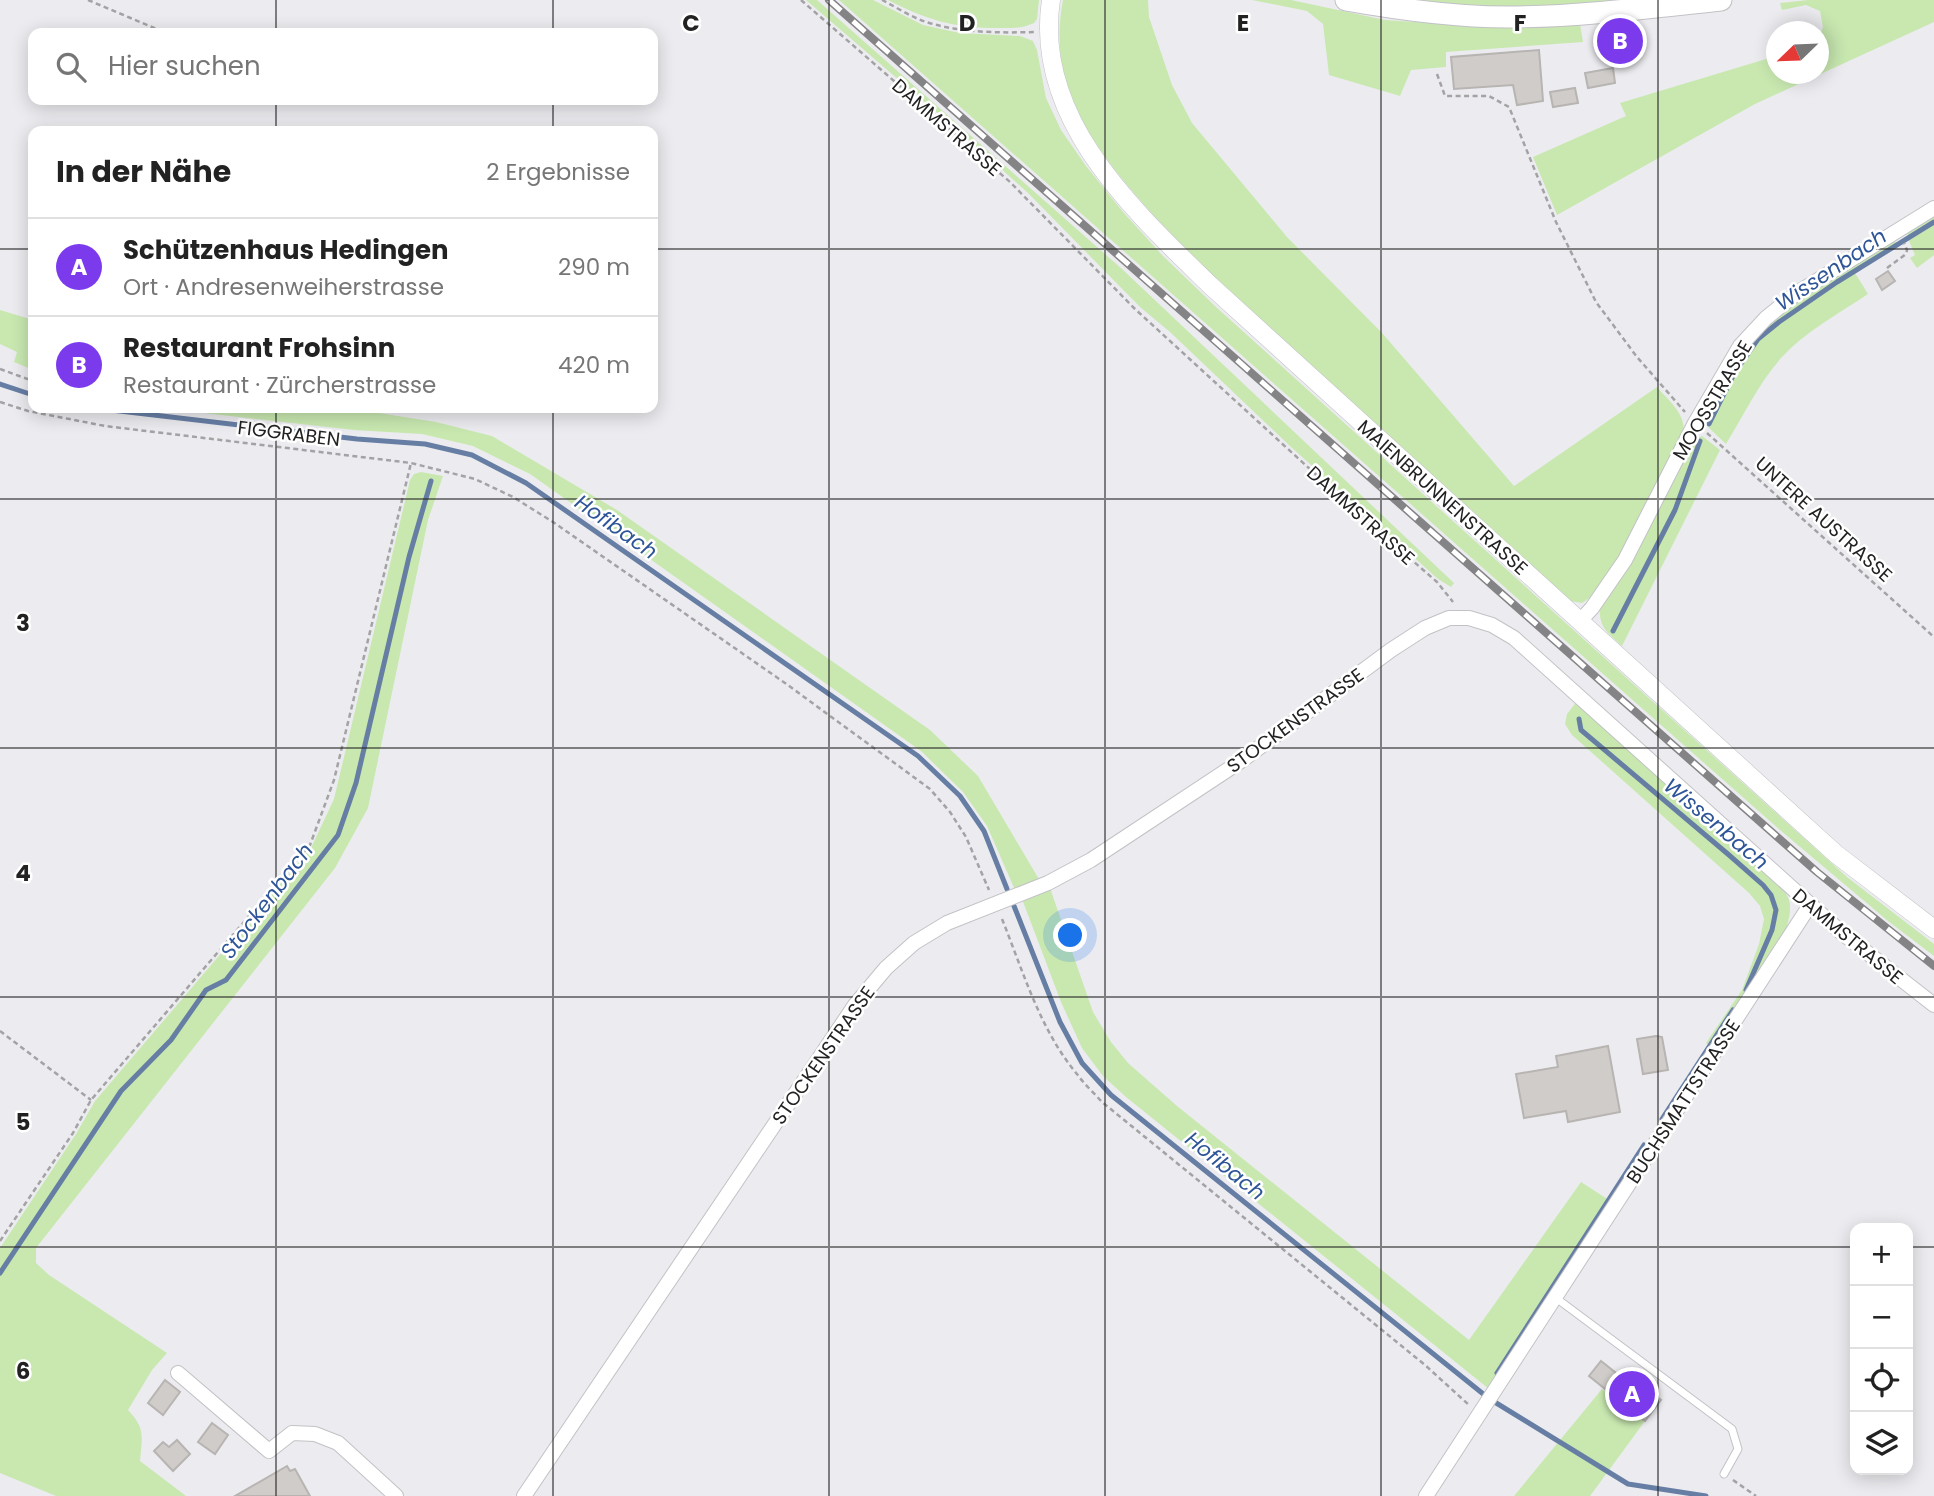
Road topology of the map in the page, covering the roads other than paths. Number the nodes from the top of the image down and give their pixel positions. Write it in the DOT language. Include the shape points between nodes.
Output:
graph roads {
  1 [pos="1051,0"];
  2 [pos="1346,0"];
  3 [pos="1721,0"];
  4 [pos="1934,208"];
  5 [pos="1460,617"];
  6 [pos="1580,621"];
  7 [pos="1810,905"];
  8 [pos="1934,929"];
  9 [pos="1934,1005"];
  10 [pos="1556,1298"];
  11 [pos="178,1373"];
  12 [pos="1724,1474"];
  13 [pos="396,1496"];
  14 [pos="524,1496"];
  15 [pos="1426,1496"];
  1 -- 6 [label="street, MAIENBRUNNENSTRASSE" via="1052,63 1064,107 1088,148 1138,211 1211,286"];
  2 -- 3 [label="main road" via="1417,11 1514,17"];
  4 -- 6 [label="street, MOOSSTRASSE" via="1797,293 1740,346 1625,560"];
  5 -- 7 [label="street, DAMMSTRASSE" via="1492,625 1514,638"];
  5 -- 14 [label="street, STOCKENSTRASSE" via="1435,623 1399,644 1241,761 1091,860 1048,883 947,923 886,968 855,1005"];
  6 -- 8 [label="street, MAIENBRUNNENSTRASSE" via="1836,854"];
  7 -- 9 [label="street, DAMMSTRASSE"];
  7 -- 10 [label="street, BUCHSMATTSTRASSE"];
  10 -- 12 [label="lane" via="1732,1429 1738,1449"];
  10 -- 15 [label="street, BUCHSMATTSTRASSE"];
  11 -- 13 [label="street" via="269,1451 292,1433 315,1434 338,1443"];
}
